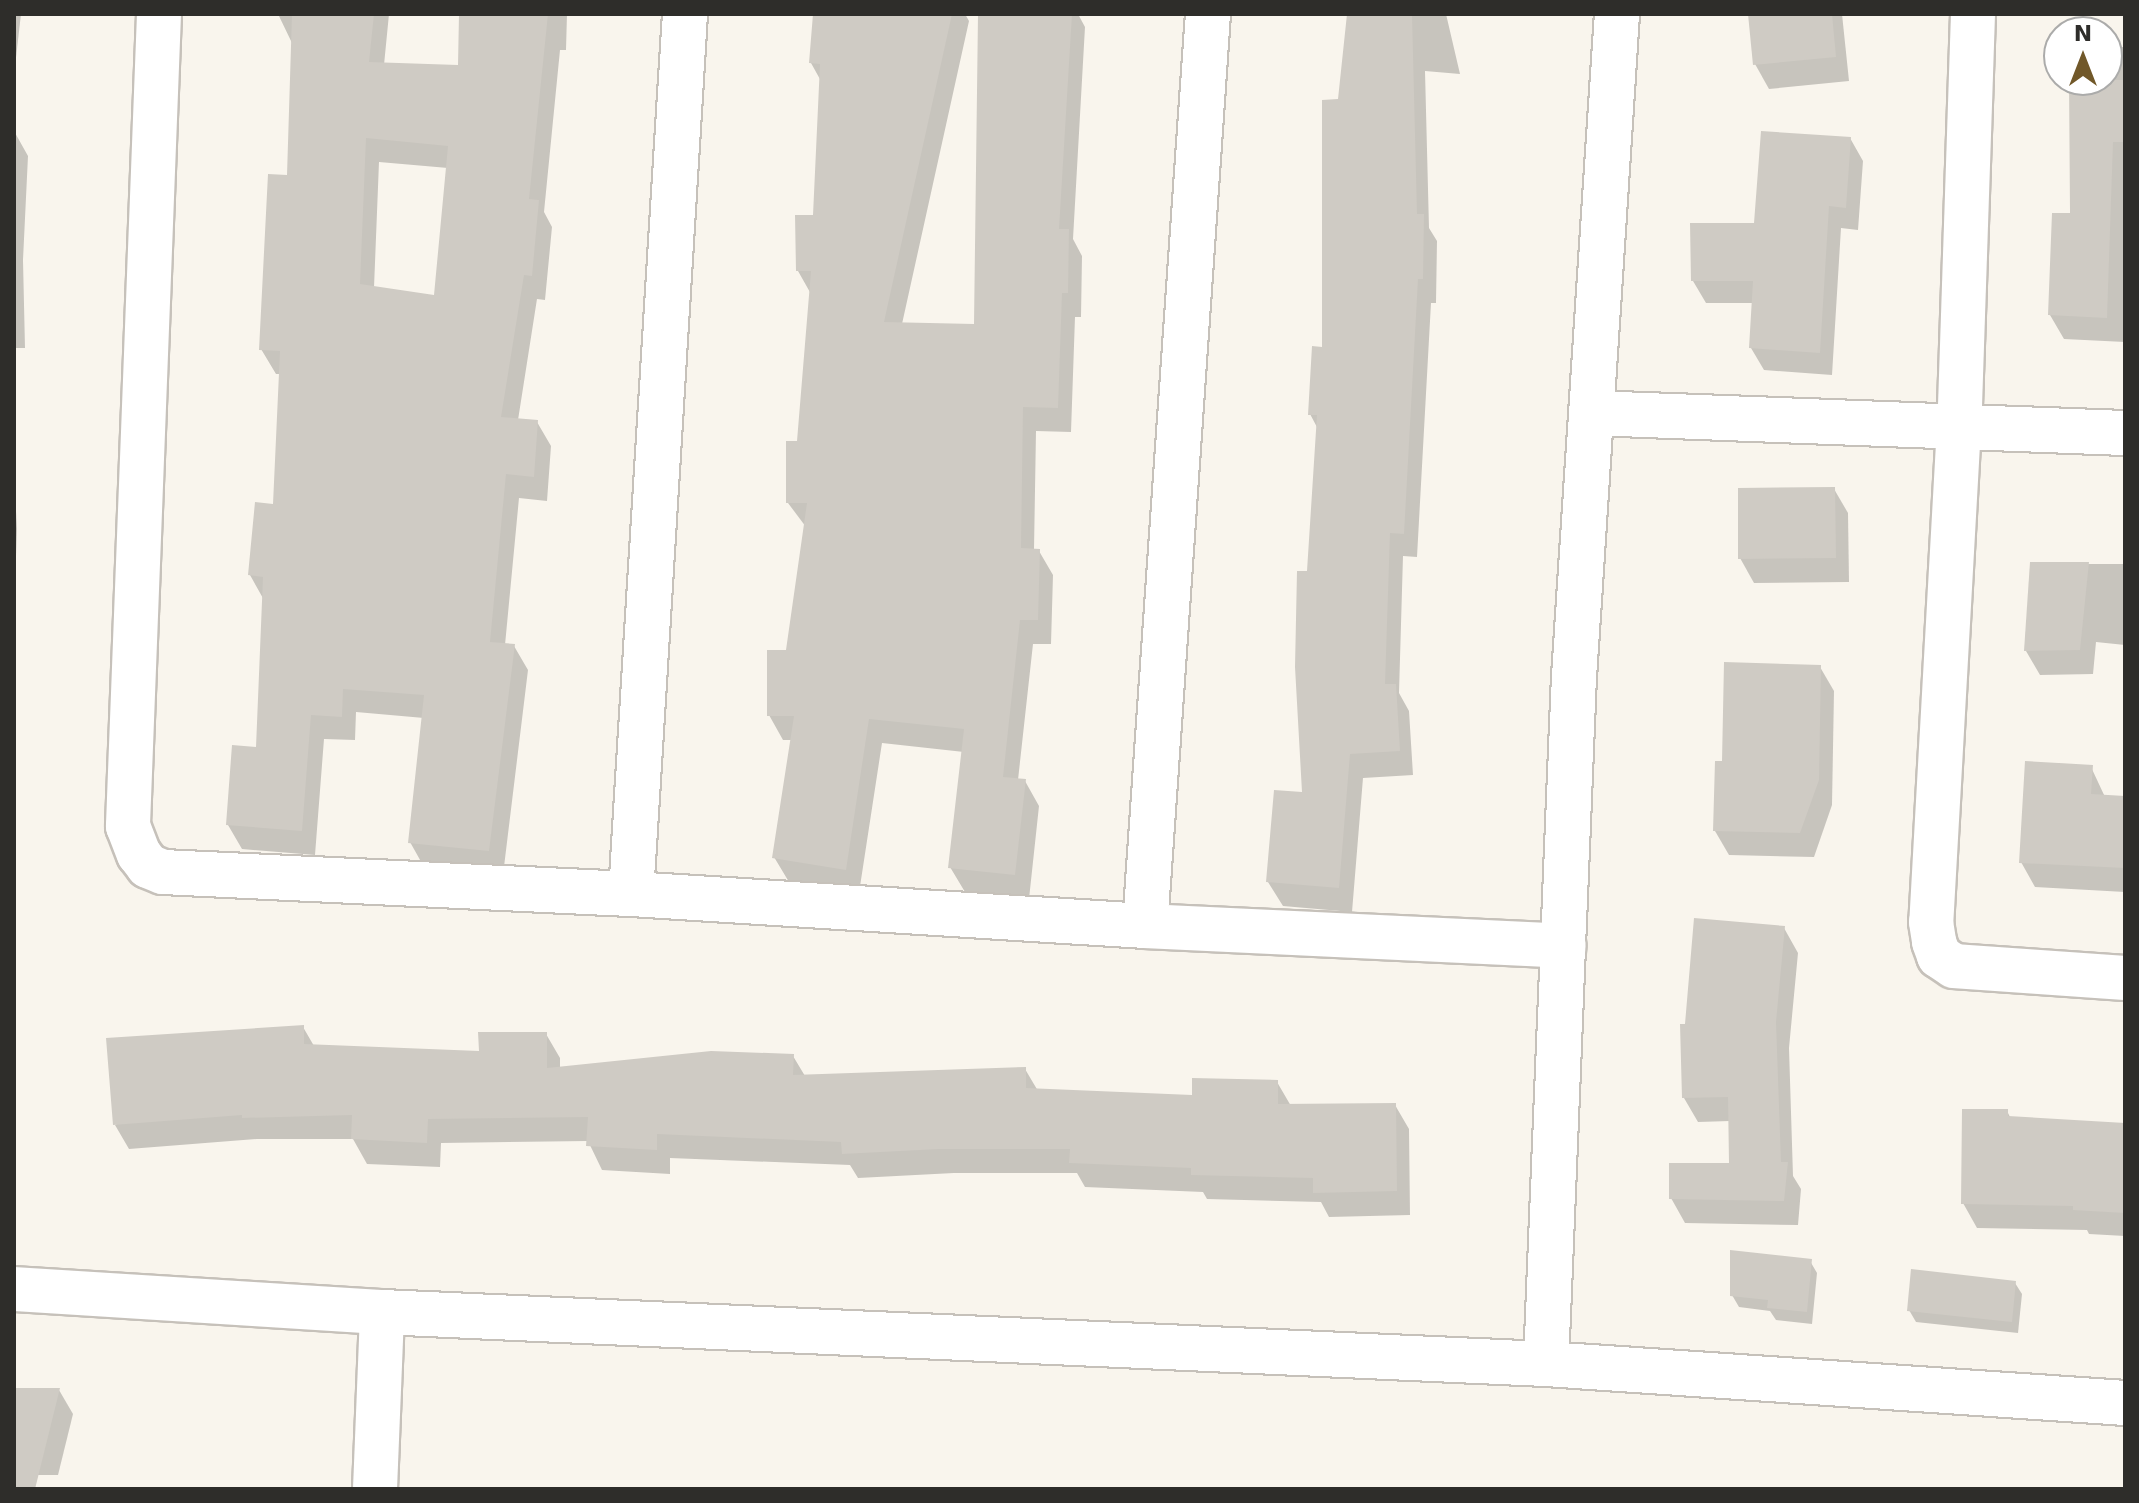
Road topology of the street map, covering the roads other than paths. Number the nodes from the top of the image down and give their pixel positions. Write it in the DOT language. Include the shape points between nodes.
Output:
graph roads {
  1 [pos="159,14"];
  2 [pos="685,14"];
  3 [pos="1208,14"];
  4 [pos="1617,14"];
  5 [pos="1973,14"];
  6 [pos="1592,413"];
  7 [pos="1959,426"];
  8 [pos="2125,433"];
  9 [pos="631,894"];
  10 [pos="1145,926"];
  11 [pos="1564,946"];
  12 [pos="2125,978"];
  13 [pos="14,1289"];
  14 [pos="382,1312"];
  15 [pos="1546,1364"];
  16 [pos="2125,1403"];
  17 [pos="375,1489"];
  1 -- 9 [label="street" via="128,826 139,854 148,866 163,872"];
  2 -- 9 [label="street"];
  3 -- 10 [label="street"];
  4 -- 6 [label="street"];
  5 -- 7 [label="street"];
  6 -- 7 [label="street"];
  6 -- 11 [label="street" via="1574,677"];
  7 -- 8 [label="street"];
  7 -- 12 [label="street" via="1934,942 1939,956 1954,966"];
  9 -- 10 [label="street"];
  10 -- 11 [label="street"];
  11 -- 15 [label="street"];
  13 -- 14 [label="street"];
  14 -- 15 [label="street"];
  14 -- 17 [label="street"];
  15 -- 16 [label="street"];
}
